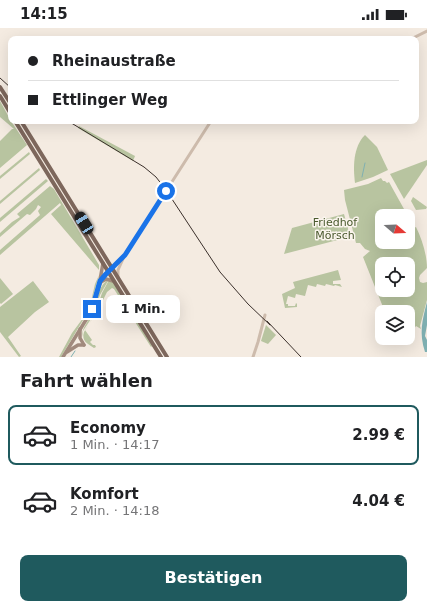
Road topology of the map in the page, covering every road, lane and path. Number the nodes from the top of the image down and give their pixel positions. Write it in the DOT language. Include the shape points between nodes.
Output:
graph roads {
  1 [pos="427,31"];
  2 [pos="417,36"];
  3 [pos="0,86"];
  4 [pos="0,96"];
  5 [pos="8,99"];
  6 [pos="8,109"];
  7 [pos="18,124"];
  8 [pos="24,124"];
  9 [pos="209,124"];
  10 [pos="125,255"];
  11 [pos="103,263"];
  12 [pos="112,268"];
  13 [pos="108,272"];
  14 [pos="116,280"];
  15 [pos="98,286"];
  16 [pos="264,315"];
  17 [pos="80,329"];
  18 [pos="64,355"];
  19 [pos="161,357"];
  20 [pos="167,357"];
  21 [pos="253,357"];
  1 -- 2 [label="street"];
  3 -- 5 [label="main road"];
  4 -- 6 [label="main road"];
  7 -- 11 [label="main road"];
  8 -- 12 [label="main road"];
  9 -- 10 [label="street"];
  10 -- 12 [label="street"];
  10 -- 14 [label="street"];
  11 -- 13 [label="main road"];
  11 -- 15 [label="main road"];
  12 -- 13 [label="main road"];
  12 -- 14 [label="main road"];
  13 -- 14 [label="main road"];
  13 -- 15 [label="main road"];
  14 -- 15 [label="main road" via="104,280"];
  14 -- 19 [label="main road"];
  14 -- 20 [label="main road"];
  15 -- 17 [label="main road" via="92,309"];
  16 -- 21 [label="street"];
  17 -- 18 [label="main road"];
  17 -- 18 [label="main road" via="80,338 84,345 75,346"];
}
